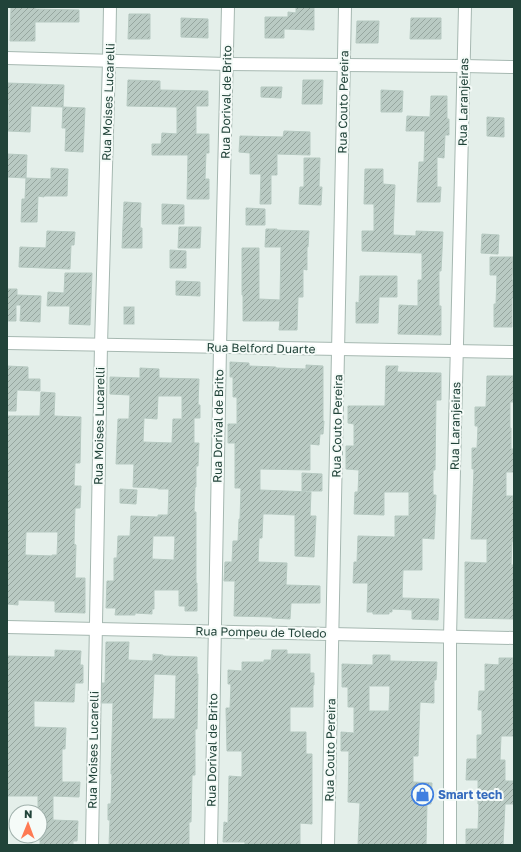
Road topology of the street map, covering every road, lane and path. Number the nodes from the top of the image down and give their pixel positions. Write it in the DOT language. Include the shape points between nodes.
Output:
graph roads {
  1 [pos="110,7"];
  2 [pos="228,7"];
  3 [pos="345,7"];
  4 [pos="465,7"];
  5 [pos="7,58"];
  6 [pos="109,61"];
  7 [pos="227,64"];
  8 [pos="343,65"];
  9 [pos="464,66"];
  10 [pos="514,67"];
  11 [pos="7,343"];
  12 [pos="101,345"];
  13 [pos="220,347"];
  14 [pos="338,349"];
  15 [pos="457,352"];
  16 [pos="514,352"];
  17 [pos="7,627"];
  18 [pos="96,629"];
  19 [pos="214,631"];
  20 [pos="332,634"];
  21 [pos="450,637"];
  22 [pos="514,638"];
  23 [pos="92,845"];
  24 [pos="211,845"];
  25 [pos="328,845"];
  26 [pos="450,845"];
  1 -- 6 [label="street, Rua Moises Lucarelli"];
  2 -- 7 [label="street, Rua Dorival de Brito"];
  3 -- 8 [label="street, Rua Couto Pereira"];
  4 -- 9 [label="street, Rua Laranjeiras"];
  5 -- 6 [label="street"];
  6 -- 7 [label="street"];
  6 -- 12 [label="street, Rua Moises Lucarelli"];
  7 -- 8 [label="street"];
  7 -- 13 [label="street, Rua Dorival de Brito"];
  8 -- 9 [label="street"];
  8 -- 14 [label="street, Rua Couto Pereira"];
  9 -- 10 [label="street"];
  9 -- 15 [label="street, Rua Laranjeiras"];
  11 -- 12 [label="street, Rua Belford Duarte"];
  12 -- 13 [label="street, Rua Belford Duarte"];
  12 -- 18 [label="street, Rua Moises Lucarelli"];
  13 -- 14 [label="street, Rua Belford Duarte"];
  13 -- 19 [label="street, Rua Dorival de Brito"];
  14 -- 15 [label="street, Rua Belford Duarte"];
  14 -- 20 [label="street, Rua Couto Pereira"];
  15 -- 16 [label="street, Rua Belford Duarte"];
  15 -- 21 [label="street, Rua Laranjeiras"];
  17 -- 18 [label="street, Rua Pompeu de Toledo"];
  18 -- 19 [label="street, Rua Pompeu de Toledo"];
  18 -- 23 [label="street, Rua Moises Lucarelli"];
  19 -- 20 [label="street, Rua Pompeu de Toledo"];
  19 -- 24 [label="street, Rua Dorival de Brito"];
  20 -- 21 [label="street, Rua Pompeu de Toledo"];
  20 -- 25 [label="street, Rua Couto Pereira"];
  21 -- 22 [label="street, Rua Pompeu de Toledo"];
  21 -- 26 [label="street, Rua Laranjeiras"];
}
